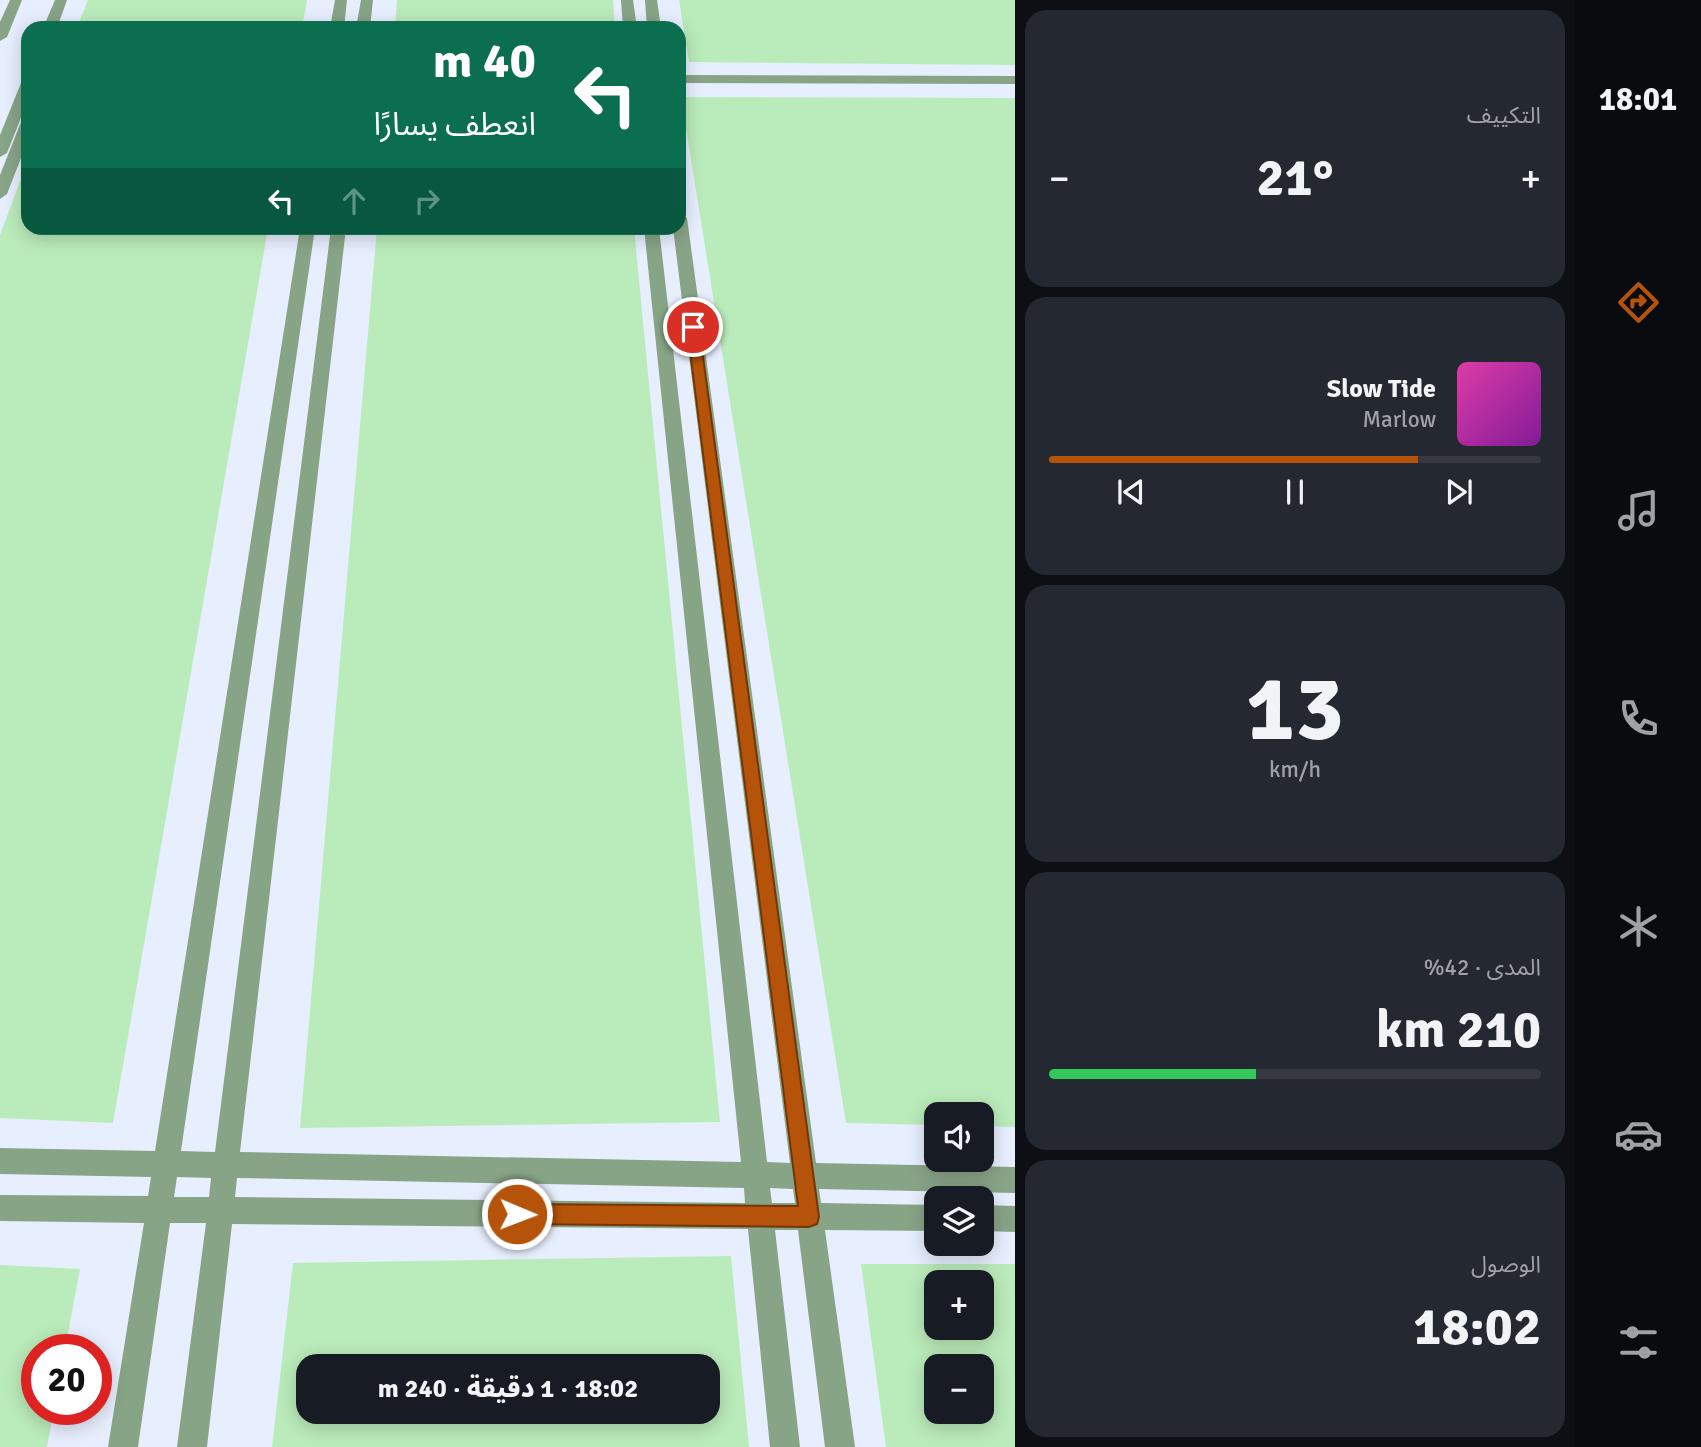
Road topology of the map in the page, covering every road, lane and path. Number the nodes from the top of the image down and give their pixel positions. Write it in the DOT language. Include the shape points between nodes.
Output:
graph roads {
  1 [pos="16,0"];
  2 [pos="61,0"];
  3 [pos="75,0"];
  4 [pos="341,0"];
  5 [pos="367,0"];
  6 [pos="627,0"];
  7 [pos="651,0"];
  8 [pos="53,21"];
  9 [pos="67,21"];
  10 [pos="338,21"];
  11 [pos="364,21"];
  12 [pos="629,21"];
  13 [pos="653,21"];
  14 [pos="0,37"];
  15 [pos="686,79"];
  16 [pos="1015,80"];
  17 [pos="21,100"];
  18 [pos="21,140"];
  19 [pos="0,153"];
  20 [pos="0,194"];
  21 [pos="306,235"];
  22 [pos="338,235"];
  23 [pos="653,235"];
  24 [pos="681,235"];
  25 [pos="0,1161"];
  26 [pos="165,1164"];
  27 [pos="226,1164"];
  28 [pos="756,1174"];
  29 [pos="804,1174"];
  30 [pos="1015,1180"];
  31 [pos="0,1208"];
  32 [pos="158,1210"];
  33 [pos="220,1211"];
  34 [pos="760,1216"];
  35 [pos="809,1217"];
  36 [pos="924,1218"];
  37 [pos="994,1218"];
  38 [pos="1015,1219"];
  39 [pos="123,1447"];
  40 [pos="192,1447"];
  41 [pos="785,1447"];
  42 [pos="839,1447"];
  1 -- 14 [label="street"];
  2 -- 8 [label="street"];
  3 -- 9 [label="street"];
  4 -- 10 [label="street"];
  5 -- 11 [label="street"];
  6 -- 12 [label="street"];
  7 -- 13 [label="street"];
  15 -- 16 [label="street"];
  17 -- 19 [label="street"];
  18 -- 20 [label="street"];
  21 -- 26 [label="street"];
  22 -- 27 [label="street"];
  23 -- 28 [label="street"];
  24 -- 29 [label="street"];
  25 -- 26 [label="street"];
  26 -- 27 [label="street"];
  26 -- 32 [label="street"];
  27 -- 28 [label="street"];
  27 -- 33 [label="street"];
  28 -- 29 [label="street"];
  28 -- 34 [label="street"];
  29 -- 30 [label="street"];
  29 -- 35 [label="street"];
  31 -- 32 [label="street"];
  32 -- 33 [label="street"];
  32 -- 39 [label="street"];
  33 -- 34 [label="street"];
  33 -- 40 [label="street"];
  34 -- 35 [label="street"];
  34 -- 41 [label="street"];
  35 -- 36 [label="street"];
  35 -- 42 [label="street"];
  37 -- 38 [label="street"];
}
